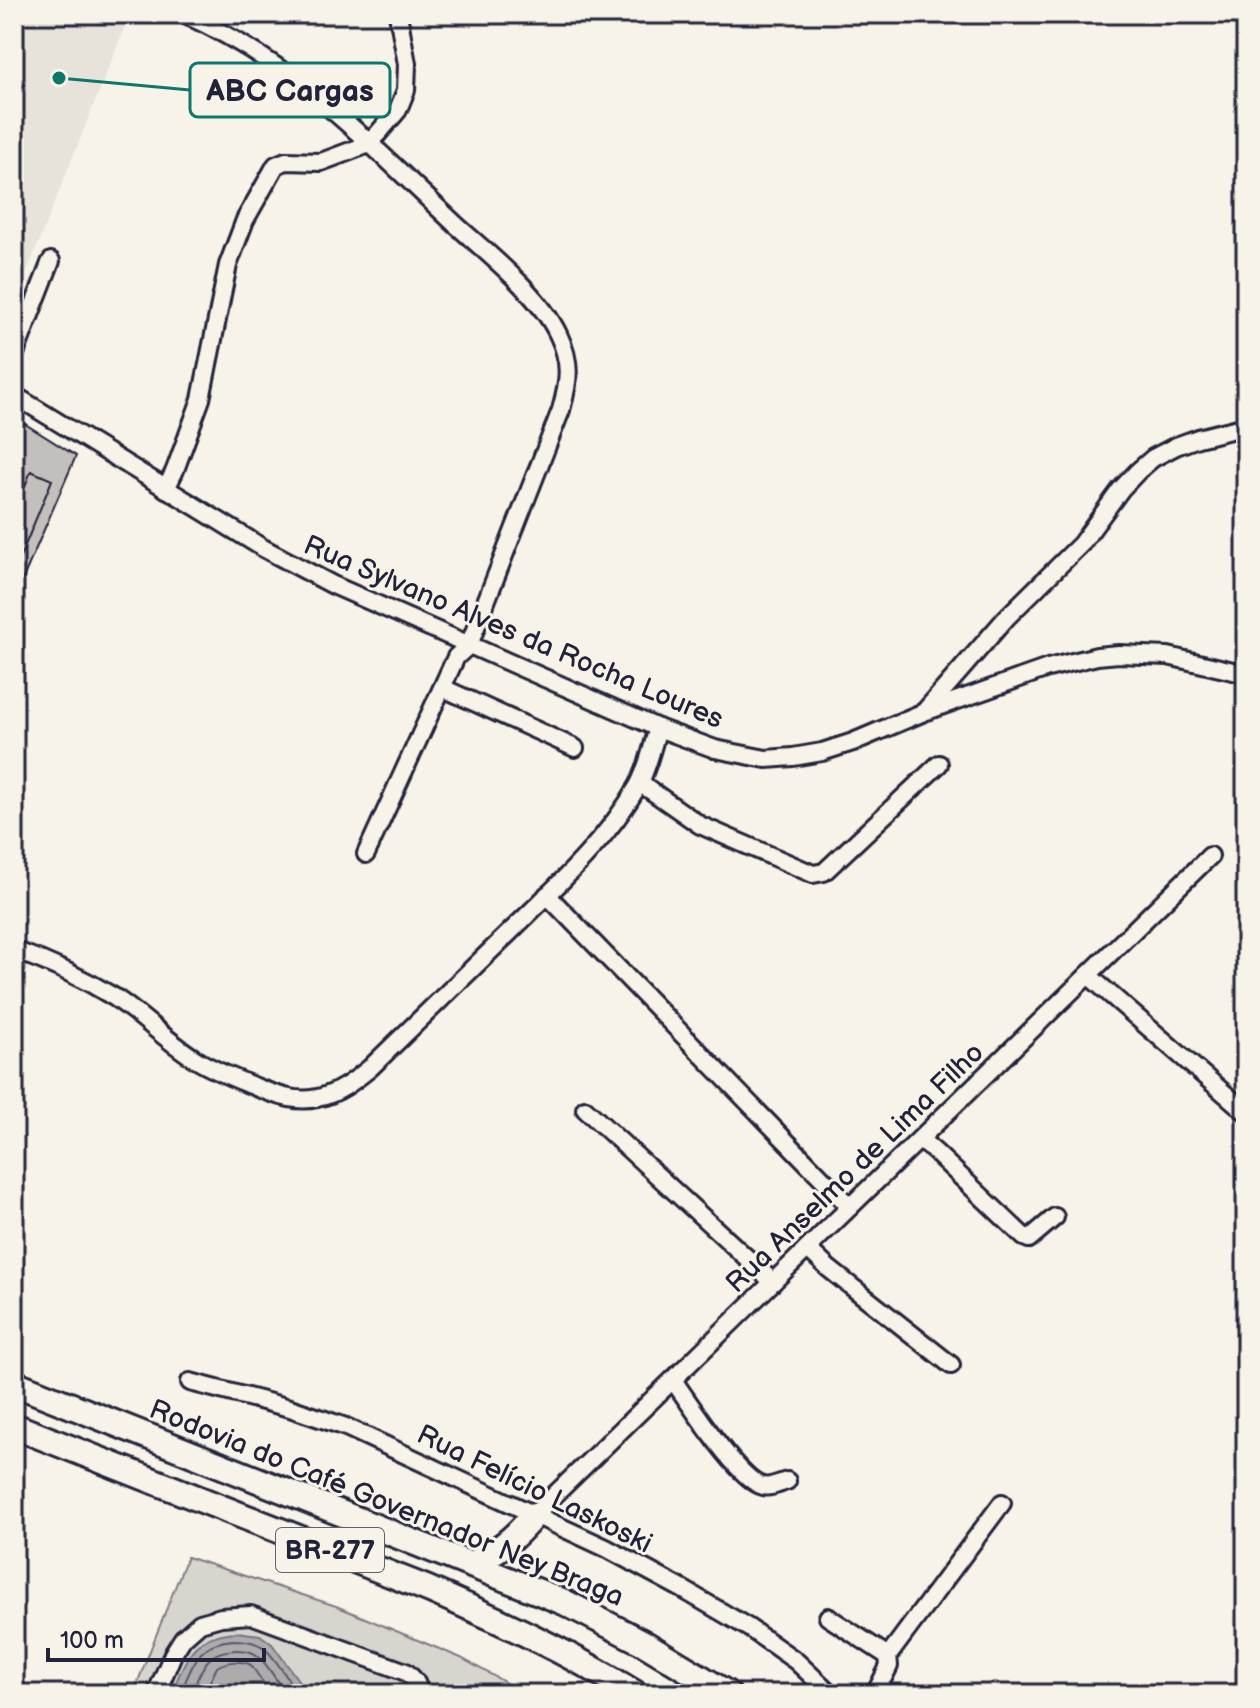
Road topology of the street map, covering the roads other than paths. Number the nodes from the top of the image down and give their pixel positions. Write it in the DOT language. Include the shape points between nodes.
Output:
graph roads {
  1 [pos="183,14"];
  2 [pos="398,14"];
  3 [pos="369,144"];
  4 [pos="51,261"];
  5 [pos="14,356"];
  6 [pos="14,395"];
  7 [pos="1242,429"];
  8 [pos="166,489"];
  9 [pos="469,645"];
  10 [pos="1246,674"];
  11 [pos="443,688"];
  12 [pos="924,712"];
  13 [pos="658,728"];
  14 [pos="575,748"];
  15 [pos="939,764"];
  16 [pos="640,783"];
  17 [pos="366,854"];
  18 [pos="1210,856"];
  19 [pos="547,895"];
  20 [pos="14,950"];
  21 [pos="1088,975"];
  22 [pos="585,1109"];
  23 [pos="1246,1112"];
  24 [pos="920,1139"];
  25 [pos="850,1207"];
  26 [pos="1055,1217"];
  27 [pos="808,1249"];
  28 [pos="773,1282"];
  29 [pos="951,1365"];
  30 [pos="14,1373"];
  31 [pos="673,1380"];
  32 [pos="190,1382"];
  33 [pos="14,1383"];
  34 [pos="14,1426"];
  35 [pos="787,1481"];
  36 [pos="295,1494"];
  37 [pos="1002,1503"];
  38 [pos="534,1515"];
  39 [pos="471,1564"];
  40 [pos="828,1617"];
  41 [pos="888,1656"];
  42 [pos="156,1694"];
  43 [pos="417,1694"];
  44 [pos="636,1694"];
  45 [pos="728,1694"];
  46 [pos="831,1694"];
  47 [pos="875,1694"];
  1 -- 3 [label="street" via="281,69"];
  2 -- 3 [label="street" via="406,90 398,110"];
  3 -- 8 [label="street" via="321,162 276,165 245,220 228,265 201,399"];
  3 -- 9 [label="street" via="530,296 557,332 569,369 561,410"];
  4 -- 5 [label="street"];
  6 -- 8 [label="street, Rua Sylvano Alves da Rocha Loures"];
  7 -- 12 [label="street, Rua Sylvano Alves da Rocha Loures" via="1176,446 1138,471 1081,544 1007,617"];
  8 -- 9 [label="street, Rua Sylvano Alves da Rocha Loures" via="309,573"];
  9 -- 11 [label="street" via="456,657"];
  9 -- 13 [label="street, Rua Sylvano Alves da Rocha Loures"];
  10 -- 12 [label="street" via="1168,656 1097,656"];
  11 -- 14 [label="street"];
  11 -- 17 [label="street"];
  12 -- 13 [label="street, Rua Sylvano Alves da Rocha Loures" via="822,752 766,759 715,749"];
  13 -- 16 [label="street"];
  15 -- 16 [label="street" via="824,872 813,874 700,825"];
  16 -- 19 [label="street" via="606,831"];
  18 -- 21 [label="street, Rua Anselmo de Lima Filho"];
  19 -- 20 [label="street" via="370,1068 334,1093 315,1099 279,1096 223,1074 112,996"];
  19 -- 25 [label="street"];
  21 -- 23 [label="street"];
  21 -- 24 [label="street, Rua Anselmo de Lima Filho"];
  22 -- 28 [label="street"];
  24 -- 25 [label="street, Rua Anselmo de Lima Filho"];
  24 -- 26 [label="street" via="1024,1237 1034,1236"];
  25 -- 27 [label="street, Rua Anselmo de Lima Filho"];
  27 -- 28 [label="street, Rua Anselmo de Lima Filho"];
  27 -- 29 [label="street"];
  28 -- 31 [label="street, Rua Anselmo de Lima Filho"];
  30 -- 36 [label="highway"];
  31 -- 35 [label="street" via="752,1481 764,1487"];
  31 -- 38 [label="street, Rua Anselmo de Lima Filho"];
  32 -- 38 [label="street, Rua Felício Laskoski" via="332,1422"];
  33 -- 36 [label="highway, Rodovia do Café Governador Ney Braga / BR-277"];
  34 -- 44 [label="highway, BR-277" via="440,1594 555,1648"];
  36 -- 39 [label="highway, Rodovia do Café Governador Ney Braga / BR-277"];
  37 -- 41 [label="street"];
  38 -- 39 [label="highway" via="505,1546"];
  38 -- 46 [label="street, Rua Felício Laskoski" via="716,1607 777,1646"];
  39 -- 45 [label="highway, Rodovia do Café Governador Ney Braga / BR-277" via="602,1620"];
  40 -- 41 [label="street"];
  41 -- 47 [label="street" via="889,1666"];
  42 -- 43 [label="street" via="173,1654 200,1623 251,1615 406,1672"];
}
